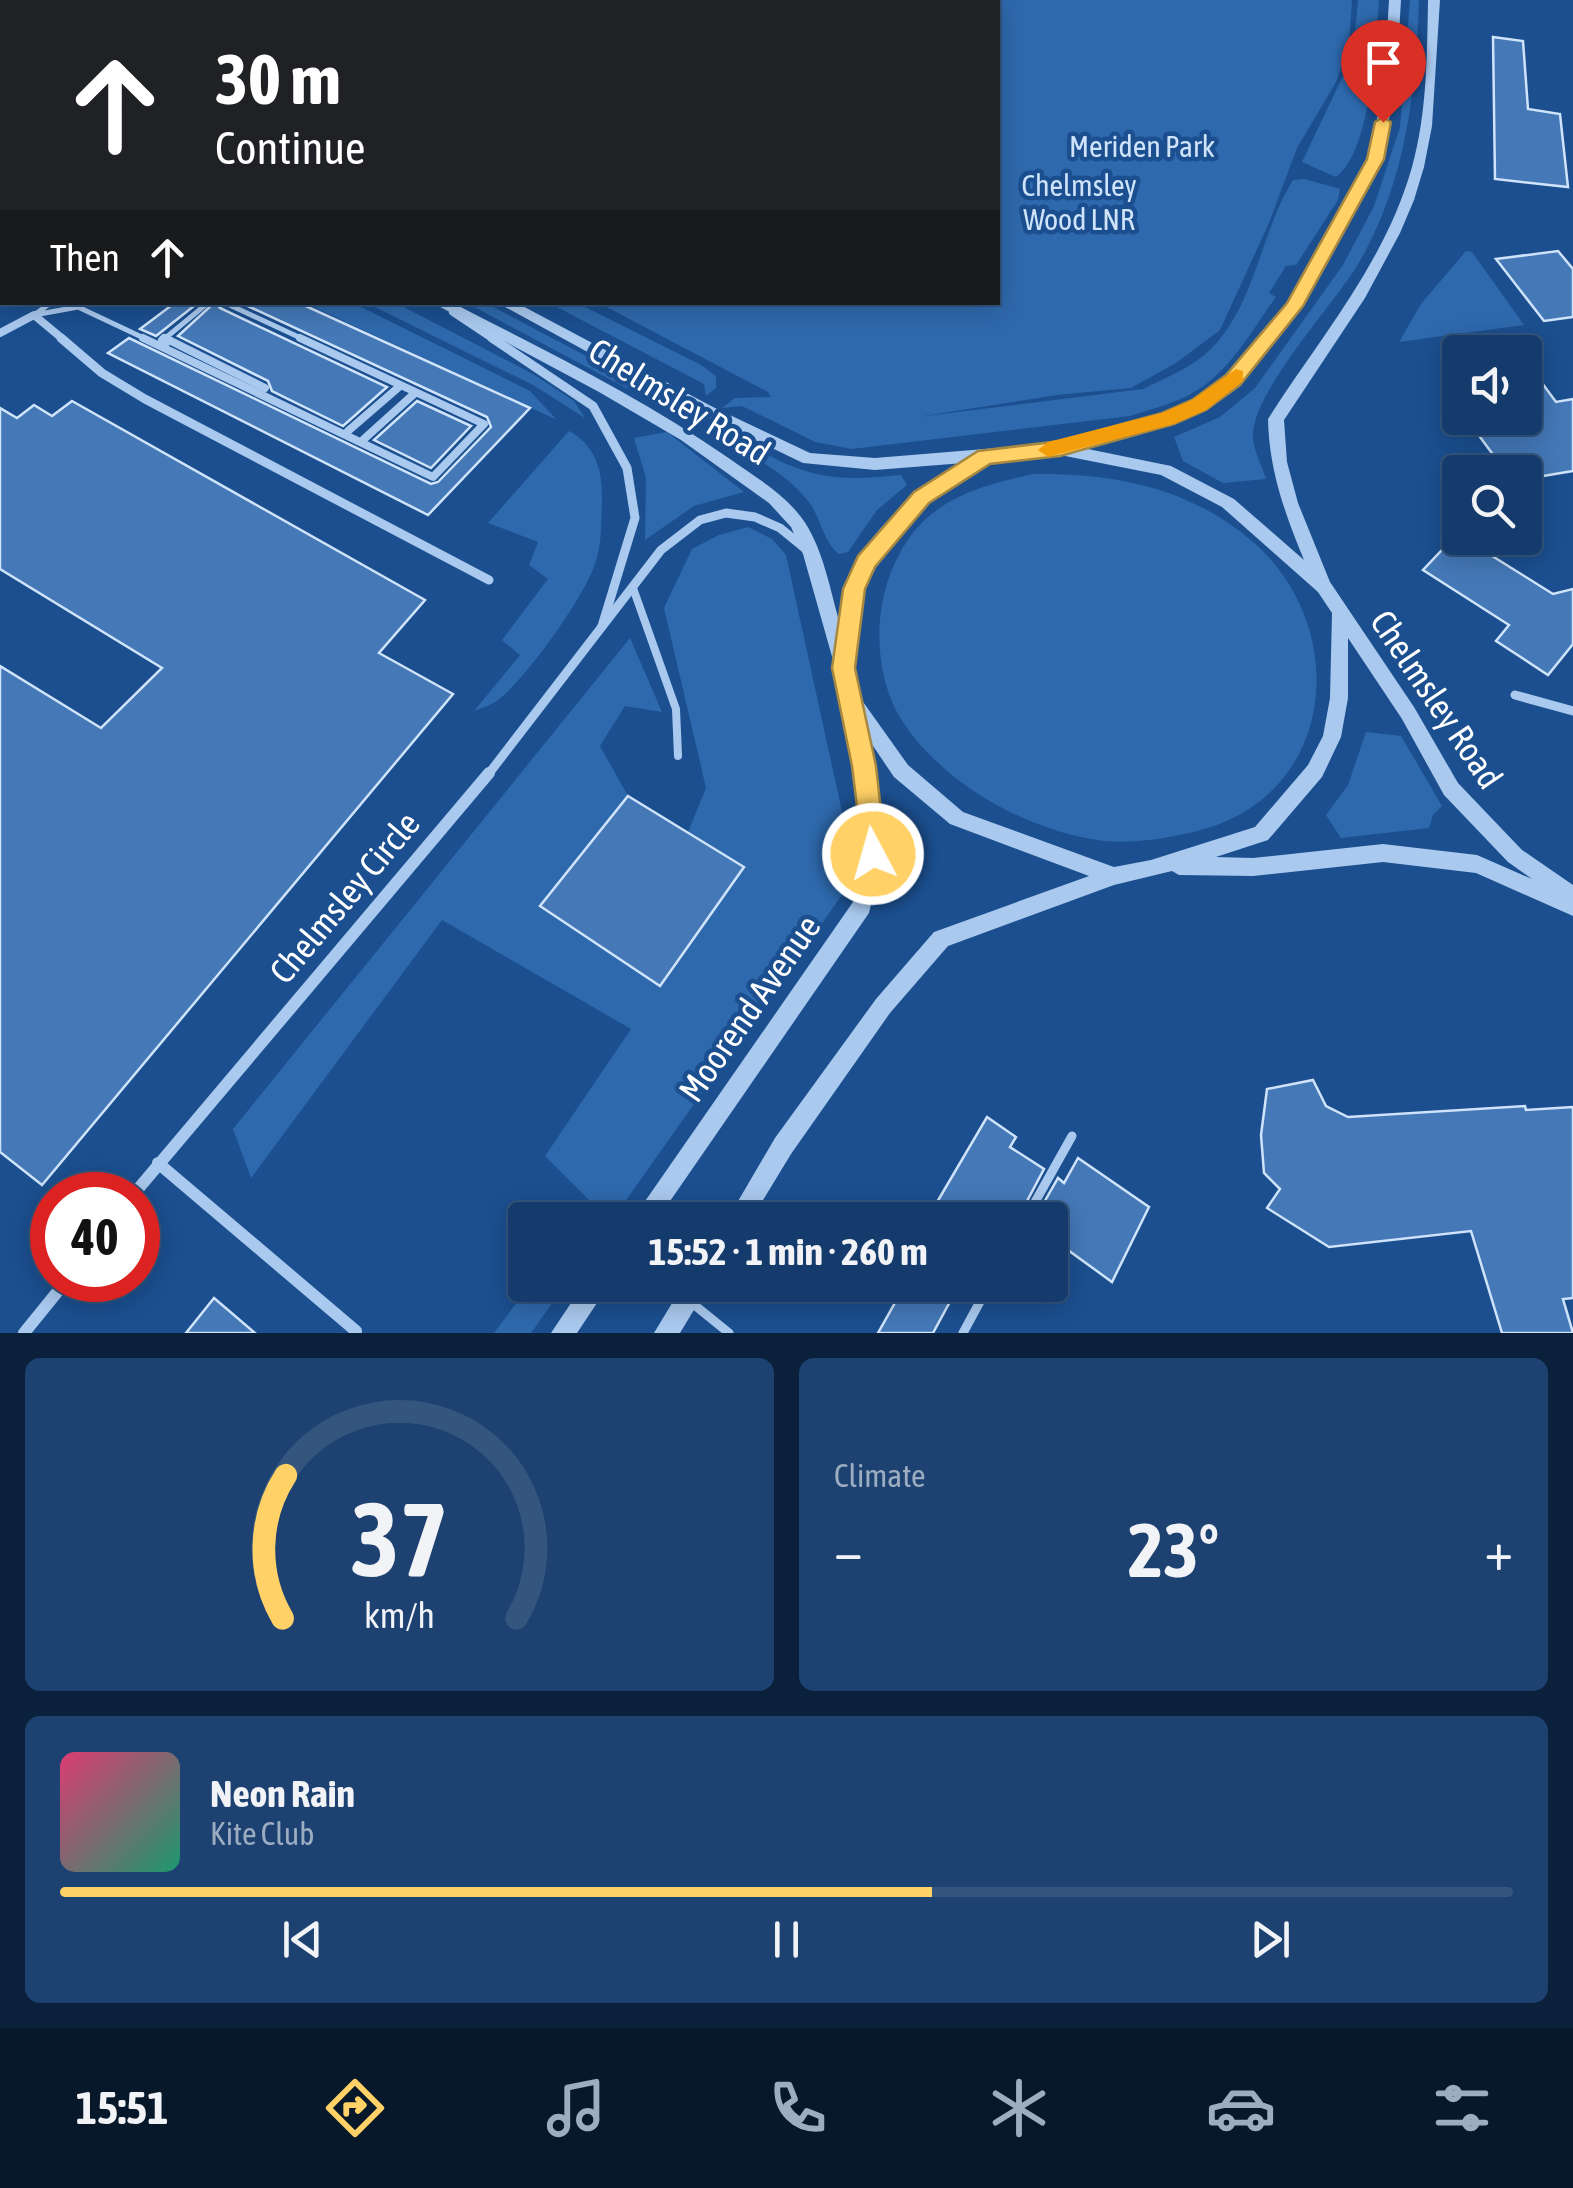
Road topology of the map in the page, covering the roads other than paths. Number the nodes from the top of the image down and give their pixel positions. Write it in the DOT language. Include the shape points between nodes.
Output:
graph roads {
  1 [pos="1395,0"];
  2 [pos="1434,0"];
  3 [pos="48,305"];
  4 [pos="208,305"];
  5 [pos="235,305"];
  6 [pos="235,305"];
  7 [pos="442,305"];
  8 [pos="444,305"];
  9 [pos="510,305"];
  10 [pos="34,315"];
  11 [pos="0,332"];
  12 [pos="402,386"];
  13 [pos="416,392"];
  14 [pos="350,431"];
  15 [pos="367,439"];
  16 [pos="1060,448"];
  17 [pos="986,456"];
  18 [pos="811,554"];
  19 [pos="489,580"];
  20 [pos="1324,587"];
  21 [pos="633,588"];
  22 [pos="1340,613"];
  23 [pos="598,636"];
  24 [pos="843,668"];
  25 [pos="1515,695"];
  26 [pos="853,702"];
  27 [pos="1573,711"];
  28 [pos="678,756"];
  29 [pos="1160,866"];
  30 [pos="1114,876"];
  31 [pos="1573,896"];
  32 [pos="1573,907"];
  33 [pos="1072,1136"];
  34 [pos="158,1164"];
  35 [pos="152,1172"];
  36 [pos="656,1202"];
  37 [pos="749,1202"];
  38 [pos="1036,1202"];
  39 [pos="49,1302"];
  40 [pos="585,1302"];
  41 [pos="686,1302"];
  42 [pos="702,1302"];
  43 [pos="980,1302"];
  44 [pos="356,1331"];
  45 [pos="24,1333"];
  46 [pos="562,1333"];
  47 [pos="666,1333"];
  48 [pos="730,1333"];
  49 [pos="963,1333"];
  1 -- 16 [label="street" via="1390,84 1376,159 1294,306 1233,380 1199,405"];
  2 -- 20 [label="street" via="1432,90 1418,169 1375,269 1276,420 1283,488"];
  3 -- 10 [label="lane"];
  4 -- 14 [label="lane" via="166,339"];
  5 -- 12 [label="lane"];
  6 -- 15 [label="lane" via="483,420 432,471"];
  7 -- 23 [label="street, Chelmsley Circle" via="593,406 628,468 635,518"];
  8 -- 18 [label="street, Chelmsley Road" via="726,461 775,500"];
  9 -- 17 [label="street, Chelmsley Road" via="808,459 874,464"];
  10 -- 11 [label="street"];
  10 -- 13 [label="lane" via="78,307 433,477 484,424"];
  10 -- 19 [label="street" via="102,373"];
  12 -- 13 [label="lane"];
  12 -- 14 [label="lane"];
  13 -- 15 [label="lane"];
  13 -- 15 [label="lane" via="483,422 432,474"];
  14 -- 15 [label="lane"];
  16 -- 17 [label="street, Chelmsley Road"];
  16 -- 20 [label="street" via="1165,470 1228,503"];
  17 -- 24 [label="street" via="921,497 866,562 854,589"];
  18 -- 21 [label="street, Chelmsley Circle" via="780,528 726,513 700,520 661,550"];
  18 -- 24 [label="street, Chelmsley Road"];
  20 -- 22 [label="street, Chelmsley Road"];
  21 -- 23 [label="street, Chelmsley Circle"];
  21 -- 28 [label="lane" via="676,709"];
  22 -- 29 [label="street" via="1332,737 1315,771 1261,834"];
  22 -- 31 [label="street, Chelmsley Road" via="1451,789 1515,856"];
  23 -- 34 [label="street, Chelmsley Circle"];
  24 -- 26 [label="street, Chelmsley Road"];
  25 -- 27 [label="street"];
  26 -- 30 [label="street" via="901,771 958,818"];
  26 -- 36 [label="street, Moorend Avenue" via="873,854 862,906"];
  29 -- 30 [label="street"];
  29 -- 32 [label="street" via="1253,868 1383,853 1476,864"];
  30 -- 37 [label="street" via="941,939 883,1006"];
  33 -- 38 [label="lane"];
  34 -- 35 [label="street, Chelmsley Circle"];
  34 -- 44 [label="street"];
  39 -- 45 [label="street"];
  40 -- 46 [label="street"];
  41 -- 47 [label="street"];
  42 -- 48 [label="lane"];
  43 -- 49 [label="lane"];
}
